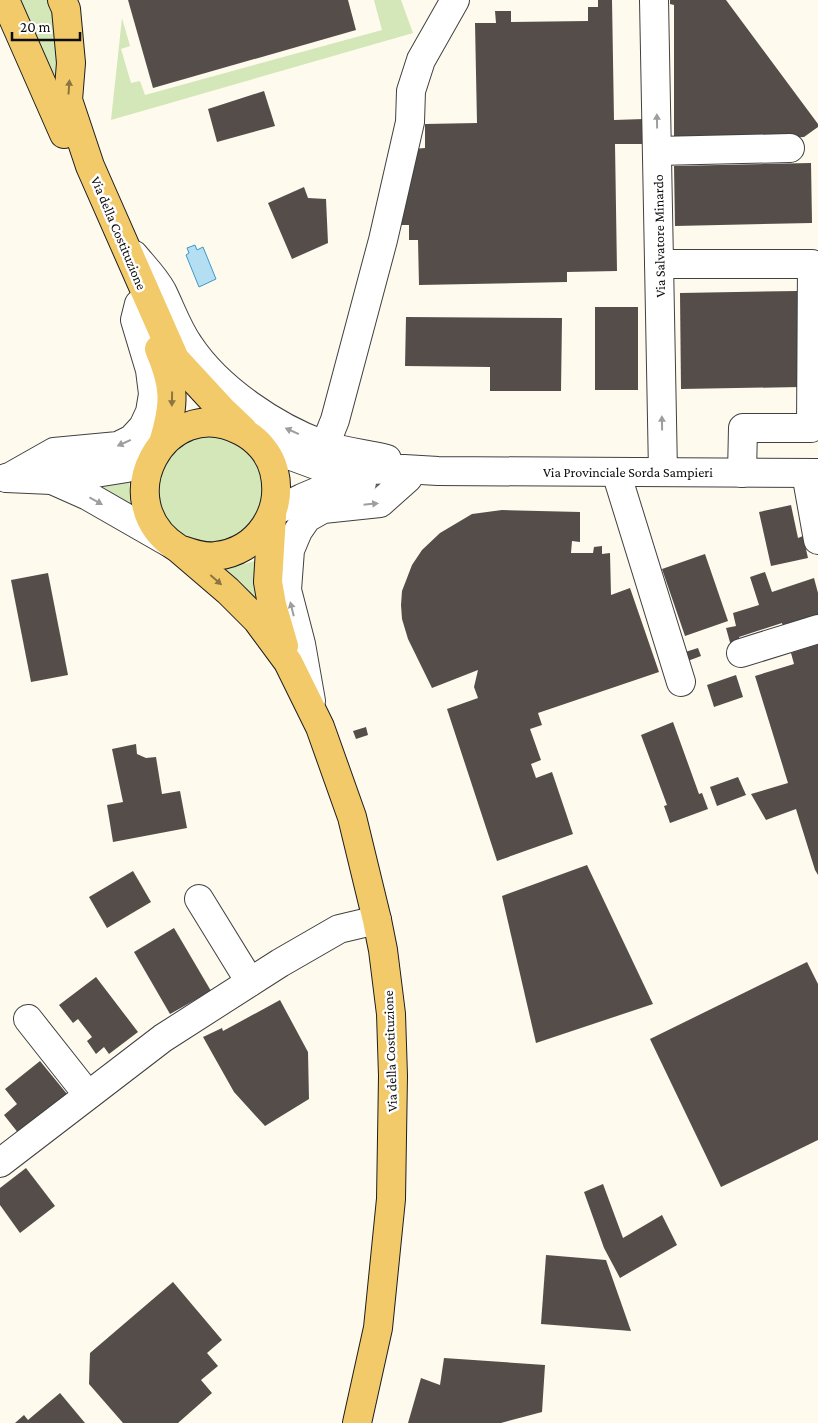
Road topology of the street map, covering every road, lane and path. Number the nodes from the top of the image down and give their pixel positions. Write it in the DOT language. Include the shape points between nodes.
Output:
graph roads {
  1 [pos="5,0"];
  2 [pos="62,0"];
  3 [pos="455,0"];
  4 [pos="654,0"];
  5 [pos="790,148"];
  6 [pos="657,151"];
  7 [pos="121,238"];
  8 [pos="659,264"];
  9 [pos="139,304"];
  10 [pos="252,437"];
  11 [pos="325,445"];
  12 [pos="160,447"];
  13 [pos="616,472"];
  14 [pos="663,472"];
  15 [pos="406,473"];
  16 [pos="742,473"];
  17 [pos="812,473"];
  18 [pos="4,478"];
  19 [pos="52,480"];
  20 [pos="272,514"];
  21 [pos="818,540"];
  22 [pos="175,546"];
  23 [pos="818,629"];
  24 [pos="741,653"];
  25 [pos="288,662"];
  26 [pos="681,682"];
  27 [pos="312,708"];
  28 [pos="199,899"];
  29 [pos="377,920"];
  30 [pos="250,982"];
  31 [pos="28,1019"];
  32 [pos="88,1095"];
  33 [pos="0,1163"];
  34 [pos="357,1423"];
  1 -- 9 [label="main road, Via della Costituzione"];
  7 -- 2 [label="main road, Via della Costituzione, one-way" via="90,166 68,100 71,63 66,9"];
  3 -- 11 [label="street" via="421,60 411,91 410,122 383,240 335,420"];
  6 -- 4 [label="street, Via Salvatore Minardo, one-way"];
  5 -- 6 [label="street"];
  6 -- 8 [label="street, Via Salvatore Minardo"];
  7 -- 10 [label="main road, Via della Costituzione" via="175,359"];
  11 -- 7 [label="street, one-way" via="285,428 257,410 207,369 175,322 161,290"];
  14 -- 8 [label="street, Via Salvatore Minardo, one-way"];
  8 -- 16 [label="street" via="812,264 812,428 742,428"];
  9 -- 12 [label="main road, Via della Costituzione, one-way" via="172,384 172,413"];
  9 -- 18 [label="street, one-way" via="135,320 150,370 153,394 143,427 132,439 118,446 54,452"];
  10 -- 12 [label="main road" via="235,427 204,423 175,433"];
  10 -- 15 [label="street" via="332,471"];
  10 -- 20 [label="main road" via="266,452 275,474 277,497"];
  11 -- 15 [label="street" via="387,459"];
  12 -- 19 [label="street" via="127,468"];
  12 -- 22 [label="main road" via="148,466 144,500 158,532"];
  13 -- 14 [label="street, Via Provinciale Sorda Sampieri"];
  13 -- 15 [label="street, Via Provinciale Sorda Sampieri"];
  13 -- 26 [label="street"];
  14 -- 16 [label="street, Via Provinciale Sorda Sampieri"];
  15 -- 20 [label="street" via="328,487"];
  27 -- 15 [label="street, one-way" via="301,644 287,590 290,550 307,518 323,509 380,503"];
  16 -- 17 [label="street, Via Provinciale Sorda Sampieri"];
  17 -- 21 [label="street"];
  18 -- 19 [label="street"];
  19 -- 22 [label="street, one-way" via="97,501"];
  20 -- 22 [label="main road" via="262,532 248,545 232,553 196,555"];
  20 -- 25 [label="main road" via="268,582"];
  22 -- 25 [label="main road, one-way" via="228,590 257,620"];
  23 -- 24 [label="street"];
  25 -- 27 [label="main road, Via della Costituzione"];
  27 -- 29 [label="main road, Via della Costituzione" via="352,817"];
  28 -- 30 [label="street"];
  29 -- 30 [label="street" via="339,929"];
  29 -- 34 [label="main road, Via della Costituzione" via="391,1014 391,1199 378,1328"];
  30 -- 32 [label="street" via="163,1038"];
  31 -- 32 [label="street"];
  32 -- 33 [label="street"];
}
